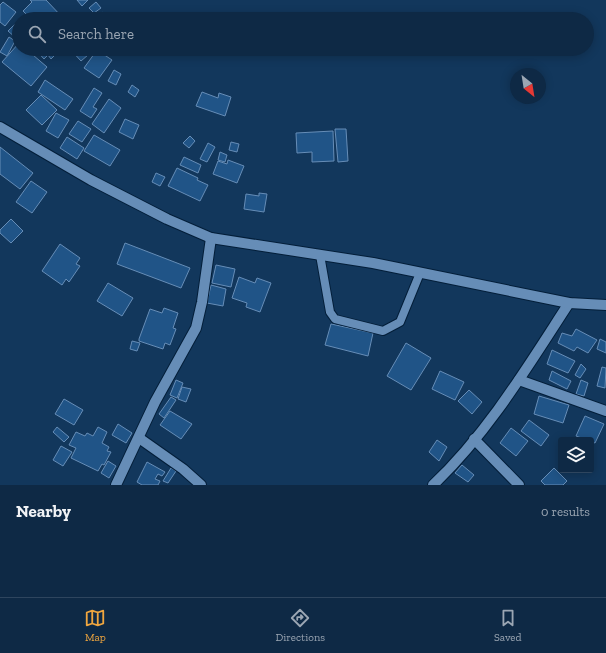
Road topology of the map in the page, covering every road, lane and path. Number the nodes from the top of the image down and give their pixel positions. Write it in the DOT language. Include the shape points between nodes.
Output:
graph roads {
  1 [pos="1,131"];
  2 [pos="211,238"];
  3 [pos="320,255"];
  4 [pos="420,273"];
  5 [pos="569,302"];
  6 [pos="606,305"];
  7 [pos="519,380"];
  8 [pos="606,411"];
  9 [pos="139,438"];
  10 [pos="474,439"];
  11 [pos="116,485"];
  12 [pos="201,485"];
  13 [pos="433,485"];
  14 [pos="519,485"];
  1 -- 2 [label="street" via="167,219"];
  2 -- 3 [label="street"];
  2 -- 9 [label="street" via="196,328 155,402"];
  3 -- 4 [label="street"];
  3 -- 4 [label="lane" via="328,304 335,319 383,331 400,322"];
  4 -- 5 [label="street"];
  5 -- 6 [label="street"];
  5 -- 7 [label="street"];
  7 -- 8 [label="street"];
  7 -- 10 [label="street"];
  9 -- 11 [label="street"];
  9 -- 12 [label="street" via="184,469"];
  10 -- 13 [label="street" via="456,463"];
  10 -- 14 [label="street"];
}
